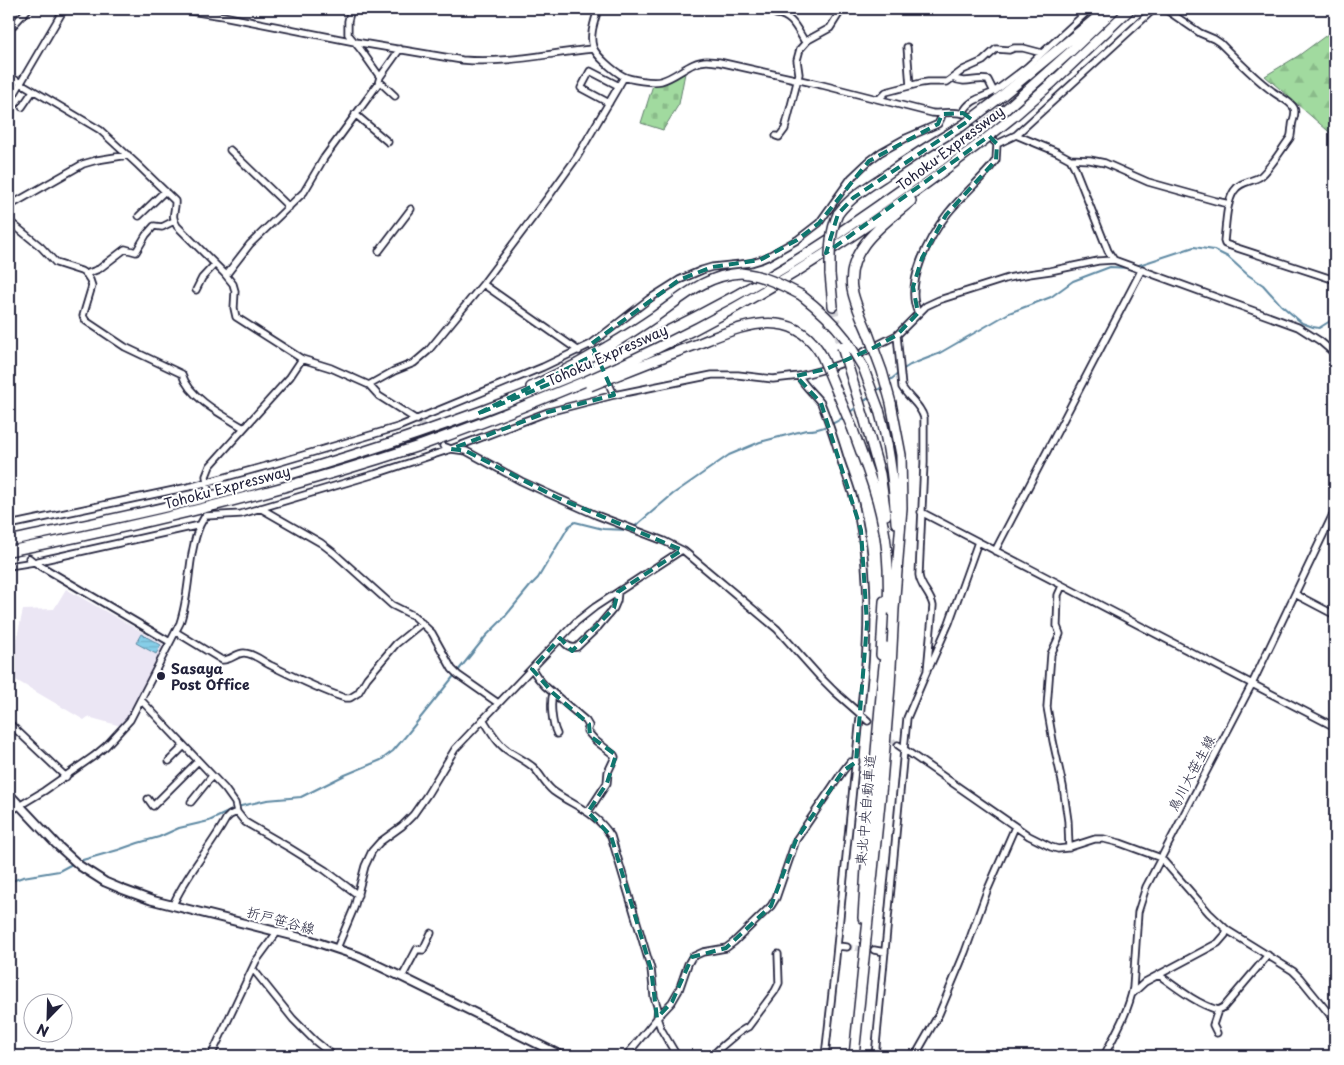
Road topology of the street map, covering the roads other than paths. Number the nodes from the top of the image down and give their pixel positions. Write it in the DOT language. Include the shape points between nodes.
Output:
graph roads {
  1 [pos="28,9"];
  2 [pos="64,9"];
  3 [pos="177,9"];
  4 [pos="351,9"];
  5 [pos="598,9"];
  6 [pos="842,9"];
  7 [pos="1090,9"];
  8 [pos="1108,9"];
  9 [pos="1116,9"];
  10 [pos="1130,9"];
  11 [pos="1154,9"];
  12 [pos="1165,9"];
  13 [pos="776,14"];
  14 [pos="9,30"];
  15 [pos="355,42"];
  16 [pos="805,42"];
  17 [pos="907,47"];
  18 [pos="400,49"];
  19 [pos="594,49"];
  20 [pos="1042,53"];
  21 [pos="9,76"];
  22 [pos="624,77"];
  23 [pos="953,78"];
  24 [pos="379,79"];
  25 [pos="798,80"];
  26 [pos="21,83"];
  27 [pos="619,86"];
  28 [pos="910,86"];
  29 [pos="33,91"];
  30 [pos="996,95"];
  31 [pos="395,96"];
  32 [pos="879,99"];
  33 [pos="609,103"];
  34 [pos="9,104"];
  35 [pos="22,107"];
  36 [pos="963,113"];
  37 [pos="355,114"];
  38 [pos="942,114"];
  39 [pos="1016,134"];
  40 [pos="776,136"];
  41 [pos="388,142"];
  42 [pos="981,143"];
  43 [pos="997,144"];
  44 [pos="230,150"];
  45 [pos="128,155"];
  46 [pos="1070,159"];
  47 [pos="165,191"];
  48 [pos="1229,204"];
  49 [pos="9,206"];
  50 [pos="289,207"];
  51 [pos="411,210"];
  52 [pos="139,216"];
  53 [pos="9,220"];
  54 [pos="174,221"];
  55 [pos="379,251"];
  56 [pos="1114,260"];
  57 [pos="214,264"];
  58 [pos="1140,269"];
  59 [pos="86,274"];
  60 [pos="226,275"];
  61 [pos="1335,280"];
  62 [pos="483,284"];
  63 [pos="196,290"];
  64 [pos="833,306"];
  65 [pos="918,313"];
  66 [pos="896,335"];
  67 [pos="843,343"];
  68 [pos="591,344"];
  69 [pos="579,351"];
  70 [pos="1335,354"];
  71 [pos="302,359"];
  72 [pos="579,368"];
  73 [pos="618,371"];
  74 [pos="799,376"];
  75 [pos="369,386"];
  76 [pos="614,395"];
  77 [pos="417,421"];
  78 [pos="244,428"];
  79 [pos="443,446"];
  80 [pos="452,449"];
  81 [pos="208,481"];
  82 [pos="208,490"];
  83 [pos="260,508"];
  84 [pos="1335,510"];
  85 [pos="921,512"];
  86 [pos="9,525"];
  87 [pos="200,525"];
  88 [pos="9,541"];
  89 [pos="978,542"];
  90 [pos="682,550"];
  91 [pos="9,551"];
  92 [pos="996,551"];
  93 [pos="28,558"];
  94 [pos="34,562"];
  95 [pos="9,566"];
  96 [pos="893,566"];
  97 [pos="1062,586"];
  98 [pos="618,592"];
  99 [pos="1295,594"];
  100 [pos="1335,615"];
  101 [pos="422,623"];
  102 [pos="176,632"];
  103 [pos="560,638"];
  104 [pos="170,642"];
  105 [pos="532,669"];
  106 [pos="927,671"];
  107 [pos="1252,684"];
  108 [pos="553,693"];
  109 [pos="141,700"];
  110 [pos="498,703"];
  111 [pos="861,714"];
  112 [pos="483,720"];
  113 [pos="868,721"];
  114 [pos="9,723"];
  115 [pos="1335,727"];
  116 [pos="557,734"];
  117 [pos="898,745"];
  118 [pos="184,746"];
  119 [pos="904,749"];
  120 [pos="170,761"];
  121 [pos="198,761"];
  122 [pos="856,762"];
  123 [pos="212,776"];
  124 [pos="66,777"];
  125 [pos="9,794"];
  126 [pos="148,799"];
  127 [pos="191,802"];
  128 [pos="18,806"];
  129 [pos="9,812"];
  130 [pos="237,812"];
  131 [pos="588,812"];
  132 [pos="1015,827"];
  133 [pos="1068,848"];
  134 [pos="1161,858"];
  135 [pos="358,895"];
  136 [pos="173,905"];
  137 [pos="1227,930"];
  138 [pos="278,932"];
  139 [pos="431,933"];
  140 [pos="837,946"];
  141 [pos="847,947"];
  142 [pos="336,948"];
  143 [pos="874,950"];
  144 [pos="885,952"];
  145 [pos="778,954"];
  146 [pos="1268,955"];
  147 [pos="253,969"];
  148 [pos="1159,976"];
  149 [pos="402,977"];
  150 [pos="1132,994"];
  151 [pos="1218,1010"];
  152 [pos="657,1018"];
  153 [pos="1335,1021"];
  154 [pos="1217,1034"];
  155 [pos="211,1056"];
  156 [pos="332,1056"];
  157 [pos="562,1056"];
  158 [pos="626,1056"];
  159 [pos="677,1056"];
  160 [pos="712,1056"];
  161 [pos="825,1056"];
  162 [pos="854,1056"];
  163 [pos="875,1056"];
  164 [pos="915,1056"];
  165 [pos="1104,1056"];
  1 -- 14 [label="street"];
  2 -- 26 [label="street"];
  3 -- 15 [label="street"];
  4 -- 15 [label="street" via="348,34"];
  5 -- 19 [label="street" via="593,25"];
  6 -- 16 [label="street" via="830,28"];
  7 -- 20 [label="street"];
  8 -- 30 [label="highway"];
  9 -- 72 [label="highway, Tohoku Expressway, bridge" via="1006,109 898,193 737,295 614,357"];
  10 -- 42 [label="highway, Tohoku Expressway, bridge"];
  11 -- 39 [label="street"];
  12 -- 48 [label="street" via="1220,43 1295,110 1290,138 1263,174 1234,189"];
  13 -- 16 [label="street" via="790,18"];
  15 -- 18 [label="street"];
  15 -- 24 [label="street"];
  16 -- 25 [label="street" via="798,55"];
  17 -- 28 [label="street"];
  18 -- 19 [label="street" via="462,60 493,61"];
  18 -- 24 [label="street"];
  19 -- 22 [label="street"];
  20 -- 23 [label="street" via="1024,48 996,49"];
  20 -- 30 [label="street"];
  21 -- 26 [label="street"];
  22 -- 25 [label="street" via="661,81 706,61"];
  22 -- 27 [label="street"];
  23 -- 28 [label="street" via="947,82"];
  23 -- 30 [label="street" via="963,82 988,80"];
  24 -- 31 [label="street"];
  24 -- 37 [label="street"];
  25 -- 32 [label="street"];
  25 -- 40 [label="street" via="785,129 779,137"];
  26 -- 29 [label="street"];
  26 -- 34 [label="street"];
  27 -- 33 [label="street"];
  27 -- 33 [label="street" via="590,71 581,88"];
  28 -- 32 [label="street" via="886,92"];
  29 -- 35 [label="street"];
  29 -- 45 [label="street" via="100,130"];
  30 -- 36 [label="street" via="970,102"];
  30 -- 64 [label="highway, bridge" via="962,126 862,191 838,214 831,240"];
  32 -- 38 [label="street"];
  33 -- 62 [label="street" via="577,156"];
  36 -- 38 [label="street"];
  36 -- 43 [label="street"];
  37 -- 41 [label="street"];
  37 -- 50 [label="street" via="304,192"];
  38 -- 68 [label="street" via="938,124 906,138 869,161 851,178 819,223 797,240 760,260 712,267 679,280"];
  39 -- 43 [label="street"];
  39 -- 46 [label="street"];
  42 -- 73 [label="highway, Tohoku Expressway" via="850,238 796,272"];
  42 -- 96 [label="highway, bridge" via="875,232 861,248 852,271 854,298 882,371 898,437 902,508"];
  43 -- 65 [label="street" via="996,160 946,215 922,258 913,287"];
  44 -- 50 [label="street"];
  45 -- 47 [label="street"];
  45 -- 49 [label="street" via="83,164"];
  46 -- 48 [label="street" via="1105,163 1148,182"];
  46 -- 56 [label="street"];
  47 -- 52 [label="street"];
  47 -- 54 [label="street" via="175,201"];
  48 -- 61 [label="street" via="1225,244"];
  50 -- 60 [label="street" via="250,244"];
  51 -- 55 [label="street"];
  53 -- 59 [label="street" via="56,263"];
  54 -- 57 [label="street"];
  54 -- 59 [label="street" via="154,226 136,252 125,249 99,269"];
  56 -- 58 [label="street"];
  56 -- 65 [label="street" via="1008,278 939,300"];
  57 -- 60 [label="street"];
  57 -- 63 [label="street"];
  58 -- 70 [label="street" via="1298,327"];
  58 -- 92 [label="street"];
  59 -- 78 [label="street" via="92,286 83,316 86,320 125,346 182,374 210,408"];
  60 -- 71 [label="street" via="235,291 236,317"];
  62 -- 69 [label="street"];
  62 -- 75 [label="street" via="428,351 414,363"];
  65 -- 66 [label="street"];
  66 -- 74 [label="street" via="840,364"];
  66 -- 85 [label="street" via="902,387 918,405 924,418"];
  67 -- 72 [label="highway, bridge" via="835,325 801,295 769,279 741,273 704,282"];
  67 -- 96 [label="highway, bridge" via="877,460"];
  67 -- 96 [label="highway, bridge" via="863,367 885,432 896,510"];
  68 -- 69 [label="street"];
  68 -- 76 [label="street"];
  69 -- 77 [label="street"];
  71 -- 75 [label="street"];
  71 -- 78 [label="street"];
  72 -- 88 [label="highway, Tohoku Expressway" via="476,414 372,450 236,490"];
  73 -- 91 [label="highway, Tohoku Expressway, bridge" via="485,424 376,460 222,504"];
  73 -- 96 [label="highway, bridge" via="760,324 796,329 808,337 822,356 853,430 880,511"];
  74 -- 76 [label="street" via="774,379 712,375"];
  74 -- 111 [label="street" via="821,402 856,507 865,565 867,607"];
  75 -- 77 [label="street"];
  76 -- 80 [label="street" via="548,412"];
  77 -- 81 [label="street"];
  78 -- 81 [label="street" via="210,466 206,476"];
  79 -- 80 [label="street"];
  80 -- 83 [label="street"];
  80 -- 90 [label="street" via="466,451 558,498"];
  81 -- 82 [label="street"];
  81 -- 86 [label="street"];
  83 -- 87 [label="street" via="241,514 205,514"];
  83 -- 101 [label="street" via="334,552 388,602"];
  84 -- 99 [label="street, 鳥川大笹生線"];
  85 -- 89 [label="street"];
  85 -- 106 [label="street" via="918,575 933,606"];
  87 -- 94 [label="street"];
  87 -- 102 [label="street" via="193,544 184,613"];
  89 -- 92 [label="street"];
  89 -- 106 [label="street" via="949,623"];
  90 -- 98 [label="street"];
  90 -- 111 [label="street" via="777,629 819,676"];
  92 -- 97 [label="street"];
  93 -- 94 [label="street"];
  94 -- 95 [label="street"];
  94 -- 104 [label="street"];
  96 -- 162 [label="highway, 東北中央自動車道" via="894,609 886,685 881,793"];
  97 -- 107 [label="street"];
  97 -- 133 [label="street" via="1058,595 1057,626 1060,634 1051,654 1047,707 1063,786"];
  98 -- 103 [label="street" via="576,622"];
  98 -- 103 [label="street" via="614,608 577,647 568,647"];
  99 -- 100 [label="street"];
  99 -- 107 [label="street, 鳥川大笹生線"];
  101 -- 102 [label="street" via="396,644 358,693 350,698 248,654 222,660"];
  101 -- 110 [label="street" via="432,633 452,669"];
  102 -- 104 [label="street"];
  103 -- 105 [label="street"];
  104 -- 109 [label="street"];
  105 -- 108 [label="street"];
  105 -- 110 [label="street"];
  106 -- 119 [label="street" via="907,718"];
  107 -- 115 [label="street"];
  107 -- 134 [label="street, 鳥川大笹生線"];
  108 -- 116 [label="street" via="552,717"];
  108 -- 131 [label="street" via="586,722 590,736 615,757 607,783"];
  109 -- 118 [label="street"];
  109 -- 124 [label="street" via="130,720 106,746"];
  110 -- 112 [label="street"];
  111 -- 113 [label="street"];
  111 -- 122 [label="street"];
  112 -- 131 [label="street" via="506,750 536,769 544,784"];
  112 -- 135 [label="street" via="455,749 414,815 372,851"];
  114 -- 124 [label="street"];
  117 -- 119 [label="street"];
  118 -- 120 [label="street"];
  118 -- 121 [label="street"];
  119 -- 132 [label="street"];
  119 -- 144 [label="street"];
  121 -- 123 [label="street"];
  121 -- 126 [label="street" via="152,806"];
  122 -- 140 [label="street"];
  122 -- 152 [label="street" via="850,762 843,771 796,840 771,906 726,948 692,957 679,990"];
  123 -- 127 [label="street"];
  123 -- 130 [label="street" via="235,803"];
  124 -- 128 [label="street"];
  125 -- 128 [label="main road, 折戸笹谷線"];
  128 -- 129 [label="street"];
  128 -- 136 [label="main road, 折戸笹谷線" via="89,872 124,890"];
  130 -- 135 [label="street" via="244,822 318,865"];
  130 -- 136 [label="street" via="226,819"];
  131 -- 152 [label="street" via="604,825 611,836 651,969"];
  132 -- 133 [label="street" via="1051,848"];
  132 -- 164 [label="street" via="939,1014"];
  133 -- 134 [label="street" via="1104,839"];
  134 -- 137 [label="street"];
  134 -- 150 [label="street, 鳥川大笹生線" via="1140,901"];
  135 -- 142 [label="street"];
  136 -- 138 [label="main road, 折戸笹谷線"];
  137 -- 146 [label="street"];
  137 -- 148 [label="street" via="1218,942"];
  138 -- 142 [label="main road, 折戸笹谷線"];
  138 -- 147 [label="street" via="256,960"];
  139 -- 149 [label="street" via="423,950 417,949"];
  140 -- 141 [label="street"];
  140 -- 161 [label="street"];
  142 -- 149 [label="main road, 折戸笹谷線"];
  143 -- 144 [label="street"];
  144 -- 163 [label="street"];
  145 -- 160 [label="street" via="779,983 776,991 748,1026"];
  146 -- 151 [label="street"];
  146 -- 153 [label="street" via="1293,971"];
  147 -- 155 [label="street"];
  147 -- 156 [label="street" via="293,1019"];
  148 -- 150 [label="street" via="1145,982"];
  148 -- 151 [label="street"];
  149 -- 157 [label="main road, 折戸笹谷線"];
  150 -- 165 [label="street, 鳥川大笹生線"];
  151 -- 154 [label="street" via="1213,1025"];
  152 -- 158 [label="street"];
  152 -- 159 [label="street"];
}
